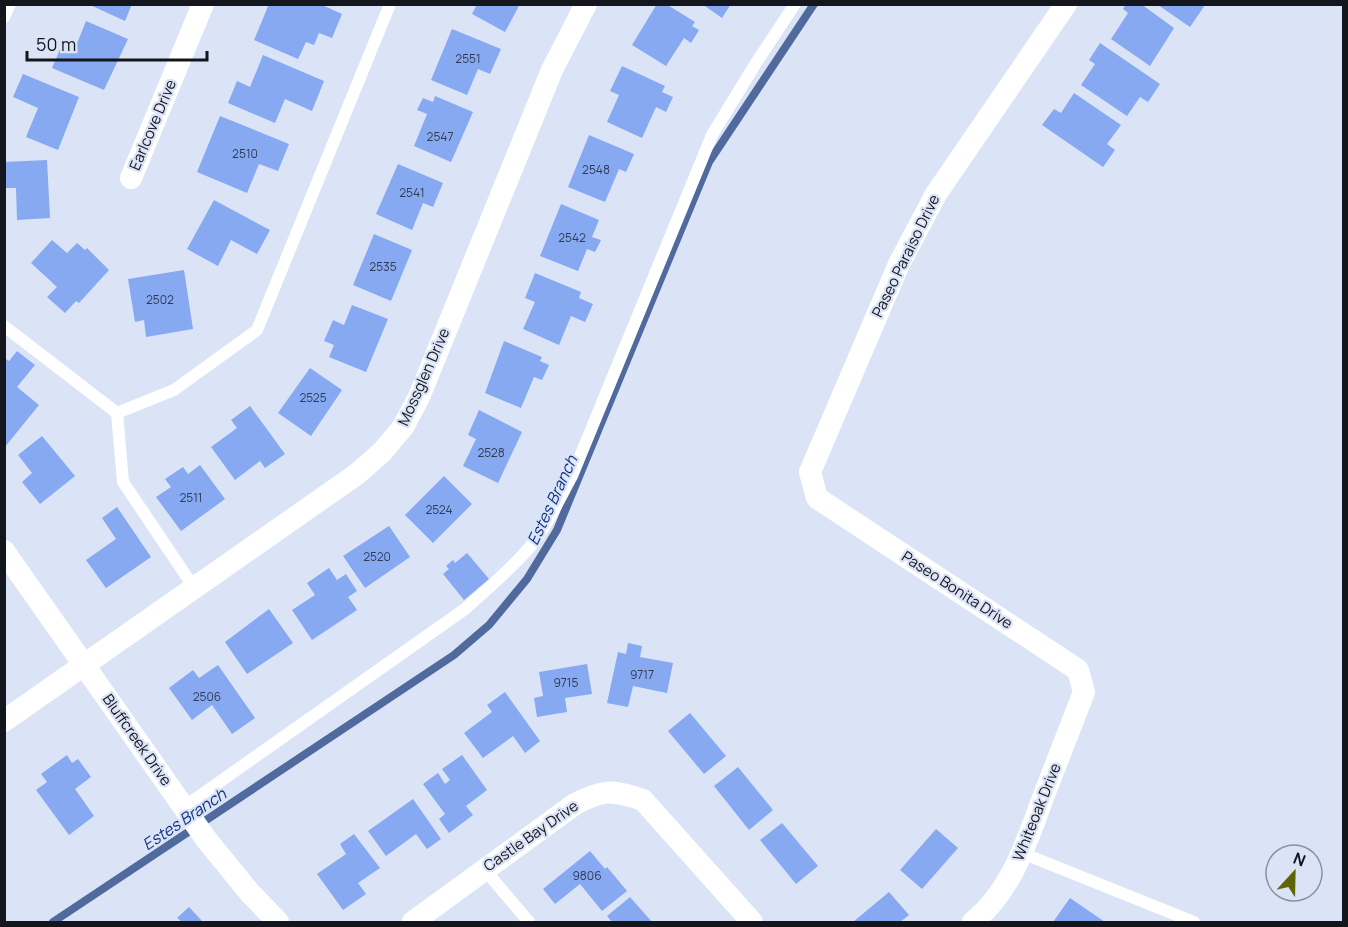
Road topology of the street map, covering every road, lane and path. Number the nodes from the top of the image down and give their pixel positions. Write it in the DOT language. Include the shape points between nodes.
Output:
graph roads {
  1 [pos="10,4"];
  2 [pos="203,4"];
  3 [pos="390,4"];
  4 [pos="586,4"];
  5 [pos="795,4"];
  6 [pos="1066,4"];
  7 [pos="4,17"];
  8 [pos="131,178"];
  9 [pos="4,326"];
  10 [pos="117,413"];
  11 [pos="817,498"];
  12 [pos="4,551"];
  13 [pos="195,589"];
  14 [pos="84,666"];
  15 [pos="1084,692"];
  16 [pos="4,721"];
  17 [pos="187,813"];
  18 [pos="1022,854"];
  19 [pos="484,869"];
  20 [pos="1187,921"];
  21 [pos="278,922"];
  22 [pos="413,922"];
  23 [pos="529,922"];
  24 [pos="752,922"];
  25 [pos="973,922"];
  1 -- 7 [label="lane"];
  2 -- 8 [label="street, Earlcove Drive"];
  3 -- 10 [label="lane" via="257,330 174,390"];
  4 -- 13 [label="street, Mossglen Drive" via="552,70 403,427 357,474"];
  5 -- 17 [label="lane" via="712,135 572,476 530,546 465,609"];
  6 -- 11 [label="street, Paseo Paraiso Drive" via="936,194 899,264 810,472"];
  9 -- 10 [label="lane"];
  10 -- 13 [label="lane" via="123,482"];
  11 -- 15 [label="street, Paseo Bonita Drive" via="1078,670"];
  12 -- 14 [label="street, Bluffcreek Drive"];
  13 -- 14 [label="street, Mossglen Drive"];
  14 -- 16 [label="street, Mossglen Drive"];
  14 -- 17 [label="street, Bluffcreek Drive"];
  15 -- 18 [label="street, Whiteoak Drive"];
  17 -- 21 [label="street, Bluffcreek Drive"];
  18 -- 20 [label="lane"];
  18 -- 25 [label="street, Whiteoak Drive" via="1002,891"];
  19 -- 22 [label="street, Castle Bay Drive"];
  19 -- 23 [label="lane"];
  19 -- 24 [label="street, Castle Bay Drive" via="575,804 596,793 621,792 643,800"];
}
